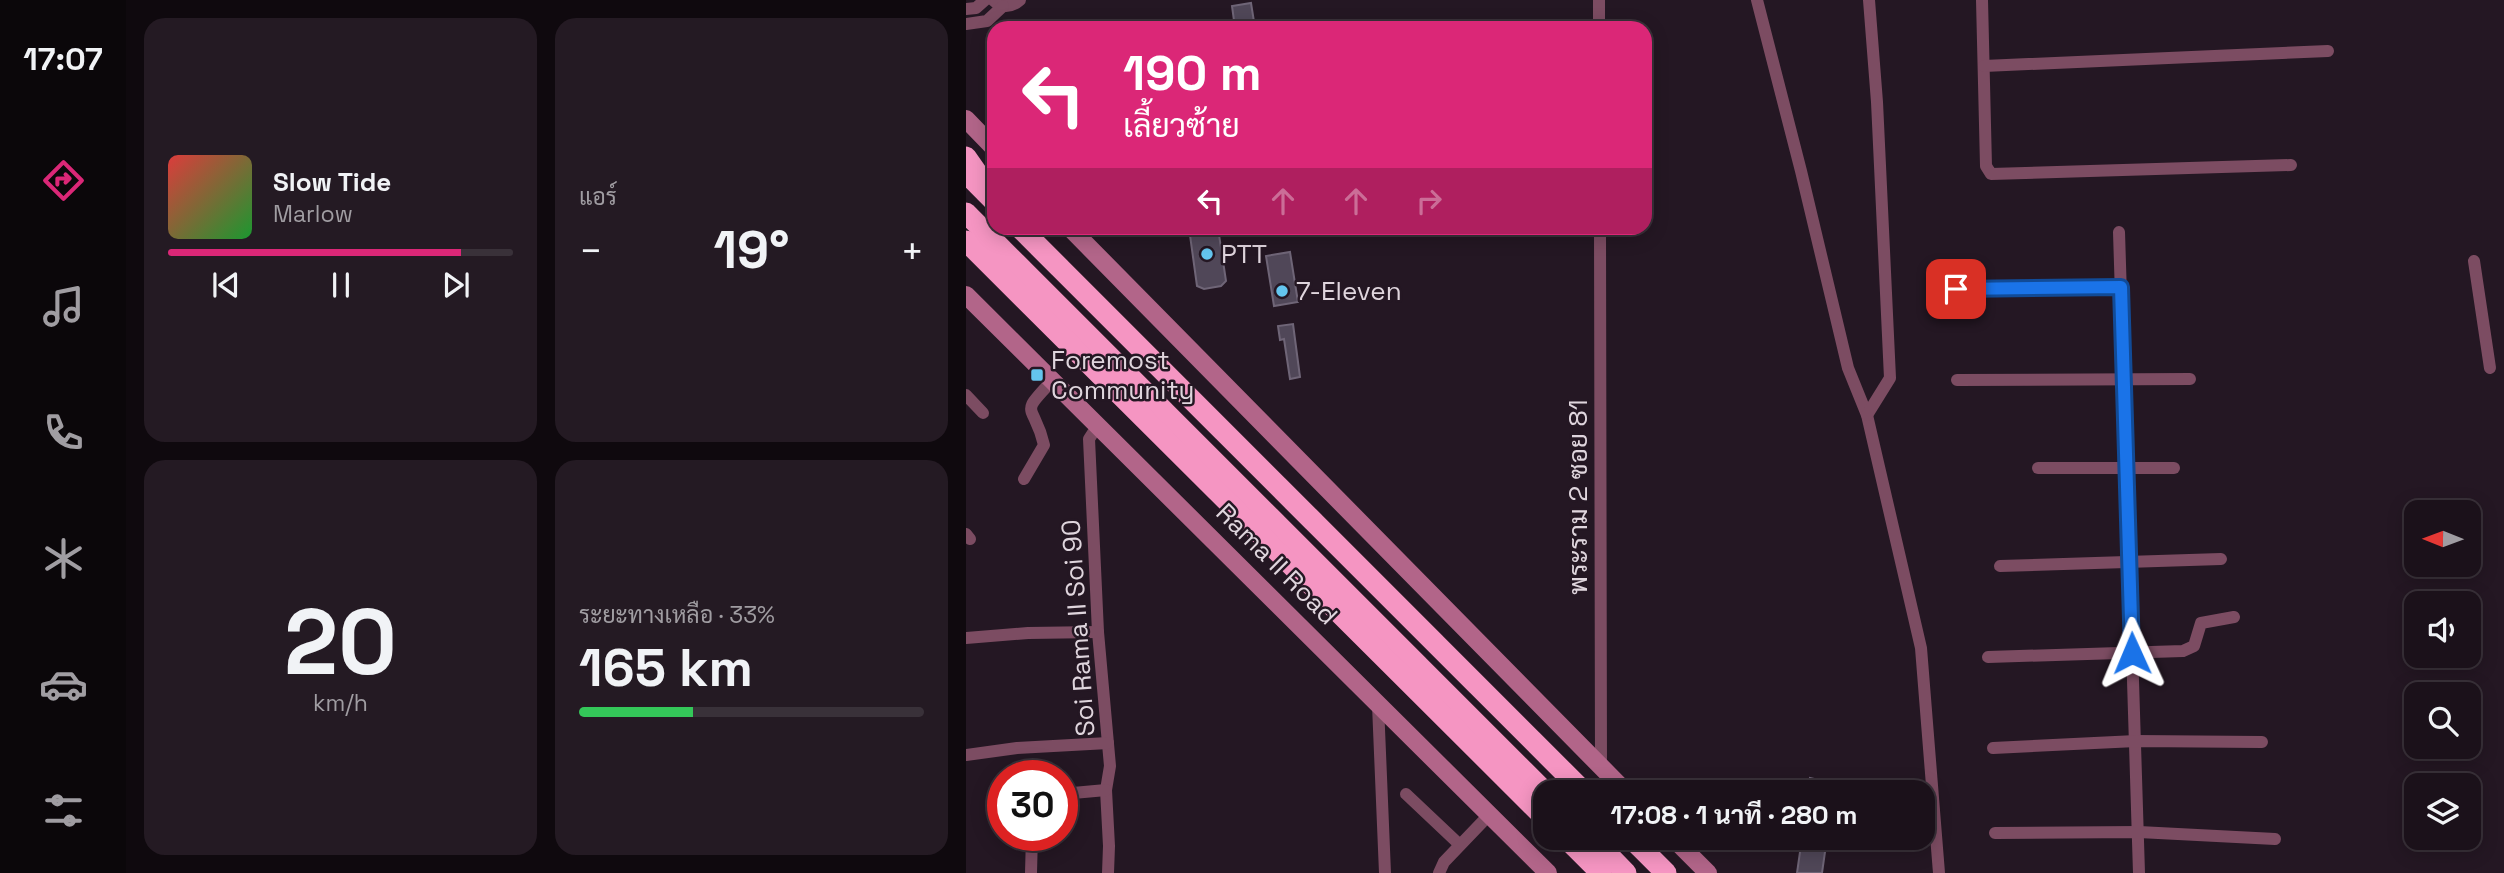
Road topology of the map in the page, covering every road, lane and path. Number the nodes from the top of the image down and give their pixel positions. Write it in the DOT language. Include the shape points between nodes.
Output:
graph roads {
  1 [pos="985,0"];
  2 [pos="1020,0"];
  3 [pos="1599,0"];
  4 [pos="1756,0"];
  5 [pos="1869,0"];
  6 [pos="1982,0"];
  7 [pos="998,3"];
  8 [pos="966,9"];
  9 [pos="1599,21"];
  10 [pos="966,24"];
  11 [pos="2328,51"];
  12 [pos="1984,66"];
  13 [pos="966,119"];
  14 [pos="966,131"];
  15 [pos="987,141"];
  16 [pos="987,149"];
  17 [pos="966,157"];
  18 [pos="2291,165"];
  19 [pos="971,178"];
  20 [pos="987,189"];
  21 [pos="987,193"];
  22 [pos="966,213"];
  23 [pos="2119,232"];
  24 [pos="987,234"];
  25 [pos="988,235"];
  26 [pos="1027,235"];
  27 [pos="1077,235"];
  28 [pos="1600,235"];
  29 [pos="968,243"];
  30 [pos="2474,261"];
  31 [pos="2121,287"];
  32 [pos="1956,289"];
  33 [pos="966,295"];
  34 [pos="2490,368"];
  35 [pos="2124,379"];
  36 [pos="2190,379"];
  37 [pos="1053,380"];
  38 [pos="1957,380"];
  39 [pos="966,395"];
  40 [pos="983,413"];
  41 [pos="1867,415"];
  42 [pos="1098,425"];
  43 [pos="2038,468"];
  44 [pos="2127,468"];
  45 [pos="2174,468"];
  46 [pos="1024,479"];
  47 [pos="2221,559"];
  48 [pos="2131,563"];
  49 [pos="2000,566"];
  50 [pos="2234,617"];
  51 [pos="1098,632"];
  52 [pos="966,638"];
  53 [pos="2132,653"];
  54 [pos="1989,657"];
  55 [pos="1378,705"];
  56 [pos="2136,741"];
  57 [pos="2262,742"];
  58 [pos="1108,743"];
  59 [pos="1993,748"];
  60 [pos="966,755"];
  61 [pos="1601,767"];
  62 [pos="1533,780"];
  63 [pos="1572,780"];
  64 [pos="1614,780"];
  65 [pos="1106,790"];
  66 [pos="1078,793"];
  67 [pos="1406,794"];
  68 [pos="1533,806"];
  69 [pos="1489,815"];
  70 [pos="2138,832"];
  71 [pos="1995,833"];
  72 [pos="2275,839"];
  73 [pos="1460,845"];
  74 [pos="1578,850"];
  75 [pos="1604,850"];
  76 [pos="1642,850"];
  77 [pos="1685,850"];
  78 [pos="1032,851"];
  79 [pos="1031,873"];
  80 [pos="1108,873"];
  81 [pos="1385,873"];
  82 [pos="1439,873"];
  83 [pos="1548,873"];
  84 [pos="1601,873"];
  85 [pos="1626,873"];
  86 [pos="1665,873"];
  87 [pos="1708,873"];
  88 [pos="1938,873"];
  89 [pos="2139,873"];
  1 -- 8 [label="street"];
  2 -- 7 [label="street" via="1014,5"];
  3 -- 9 [label="street"];
  4 -- 41 [label="street" via="1848,368"];
  5 -- 41 [label="street" via="1890,378"];
  6 -- 12 [label="street"];
  7 -- 10 [label="street" via="987,21"];
  11 -- 12 [label="street"];
  12 -- 18 [label="street" via="1986,166 1990,174"];
  13 -- 15 [label="main road"];
  14 -- 16 [label="main road"];
  17 -- 20 [label="highway"];
  19 -- 21 [label="highway, bridge"];
  22 -- 24 [label="highway"];
  23 -- 31 [label="street"];
  25 -- 62 [label="highway"];
  26 -- 63 [label="highway"];
  27 -- 61 [label="main road"];
  28 -- 61 [label="street, พระราม 2 ซอย 81"];
  29 -- 68 [label="highway, Rama II Road"];
  30 -- 34 [label="street"];
  31 -- 32 [label="street"];
  31 -- 35 [label="street"];
  33 -- 37 [label="main road, Rama II Road"];
  35 -- 36 [label="street"];
  35 -- 38 [label="street"];
  35 -- 44 [label="street"];
  37 -- 42 [label="main road, Rama II Road"];
  37 -- 46 [label="street" via="1030,404 1044,445"];
  39 -- 40 [label="street"];
  41 -- 88 [label="street" via="1922,648"];
  42 -- 51 [label="street, Soi Rama II Soi 90" via="1089,439"];
  42 -- 55 [label="main road, Rama II Road"];
  43 -- 44 [label="street"];
  44 -- 45 [label="street"];
  44 -- 48 [label="street"];
  47 -- 48 [label="street"];
  48 -- 49 [label="street"];
  48 -- 53 [label="street"];
  50 -- 53 [label="street" via="2201,623 2195,644 2188,650"];
  51 -- 52 [label="street"];
  51 -- 58 [label="street, Soi Rama II Soi 90"];
  53 -- 54 [label="street"];
  53 -- 56 [label="street"];
  55 -- 69 [label="main road, Rama II Road"];
  55 -- 81 [label="street"];
  56 -- 57 [label="street"];
  56 -- 59 [label="street"];
  56 -- 70 [label="street"];
  58 -- 60 [label="street"];
  58 -- 65 [label="street, Soi Rama II Soi 90"];
  61 -- 64 [label="main road"];
  65 -- 66 [label="street"];
  65 -- 80 [label="street, Soi Rama II Soi 90"];
  67 -- 73 [label="street"];
  69 -- 73 [label="street"];
  69 -- 83 [label="main road, Rama II Road"];
  70 -- 71 [label="street"];
  70 -- 72 [label="street"];
  70 -- 89 [label="street"];
  73 -- 82 [label="street"];
  74 -- 84 [label="highway"];
  75 -- 85 [label="highway"];
  76 -- 86 [label="highway"];
  77 -- 87 [label="main road"];
  78 -- 79 [label="street"];
}
